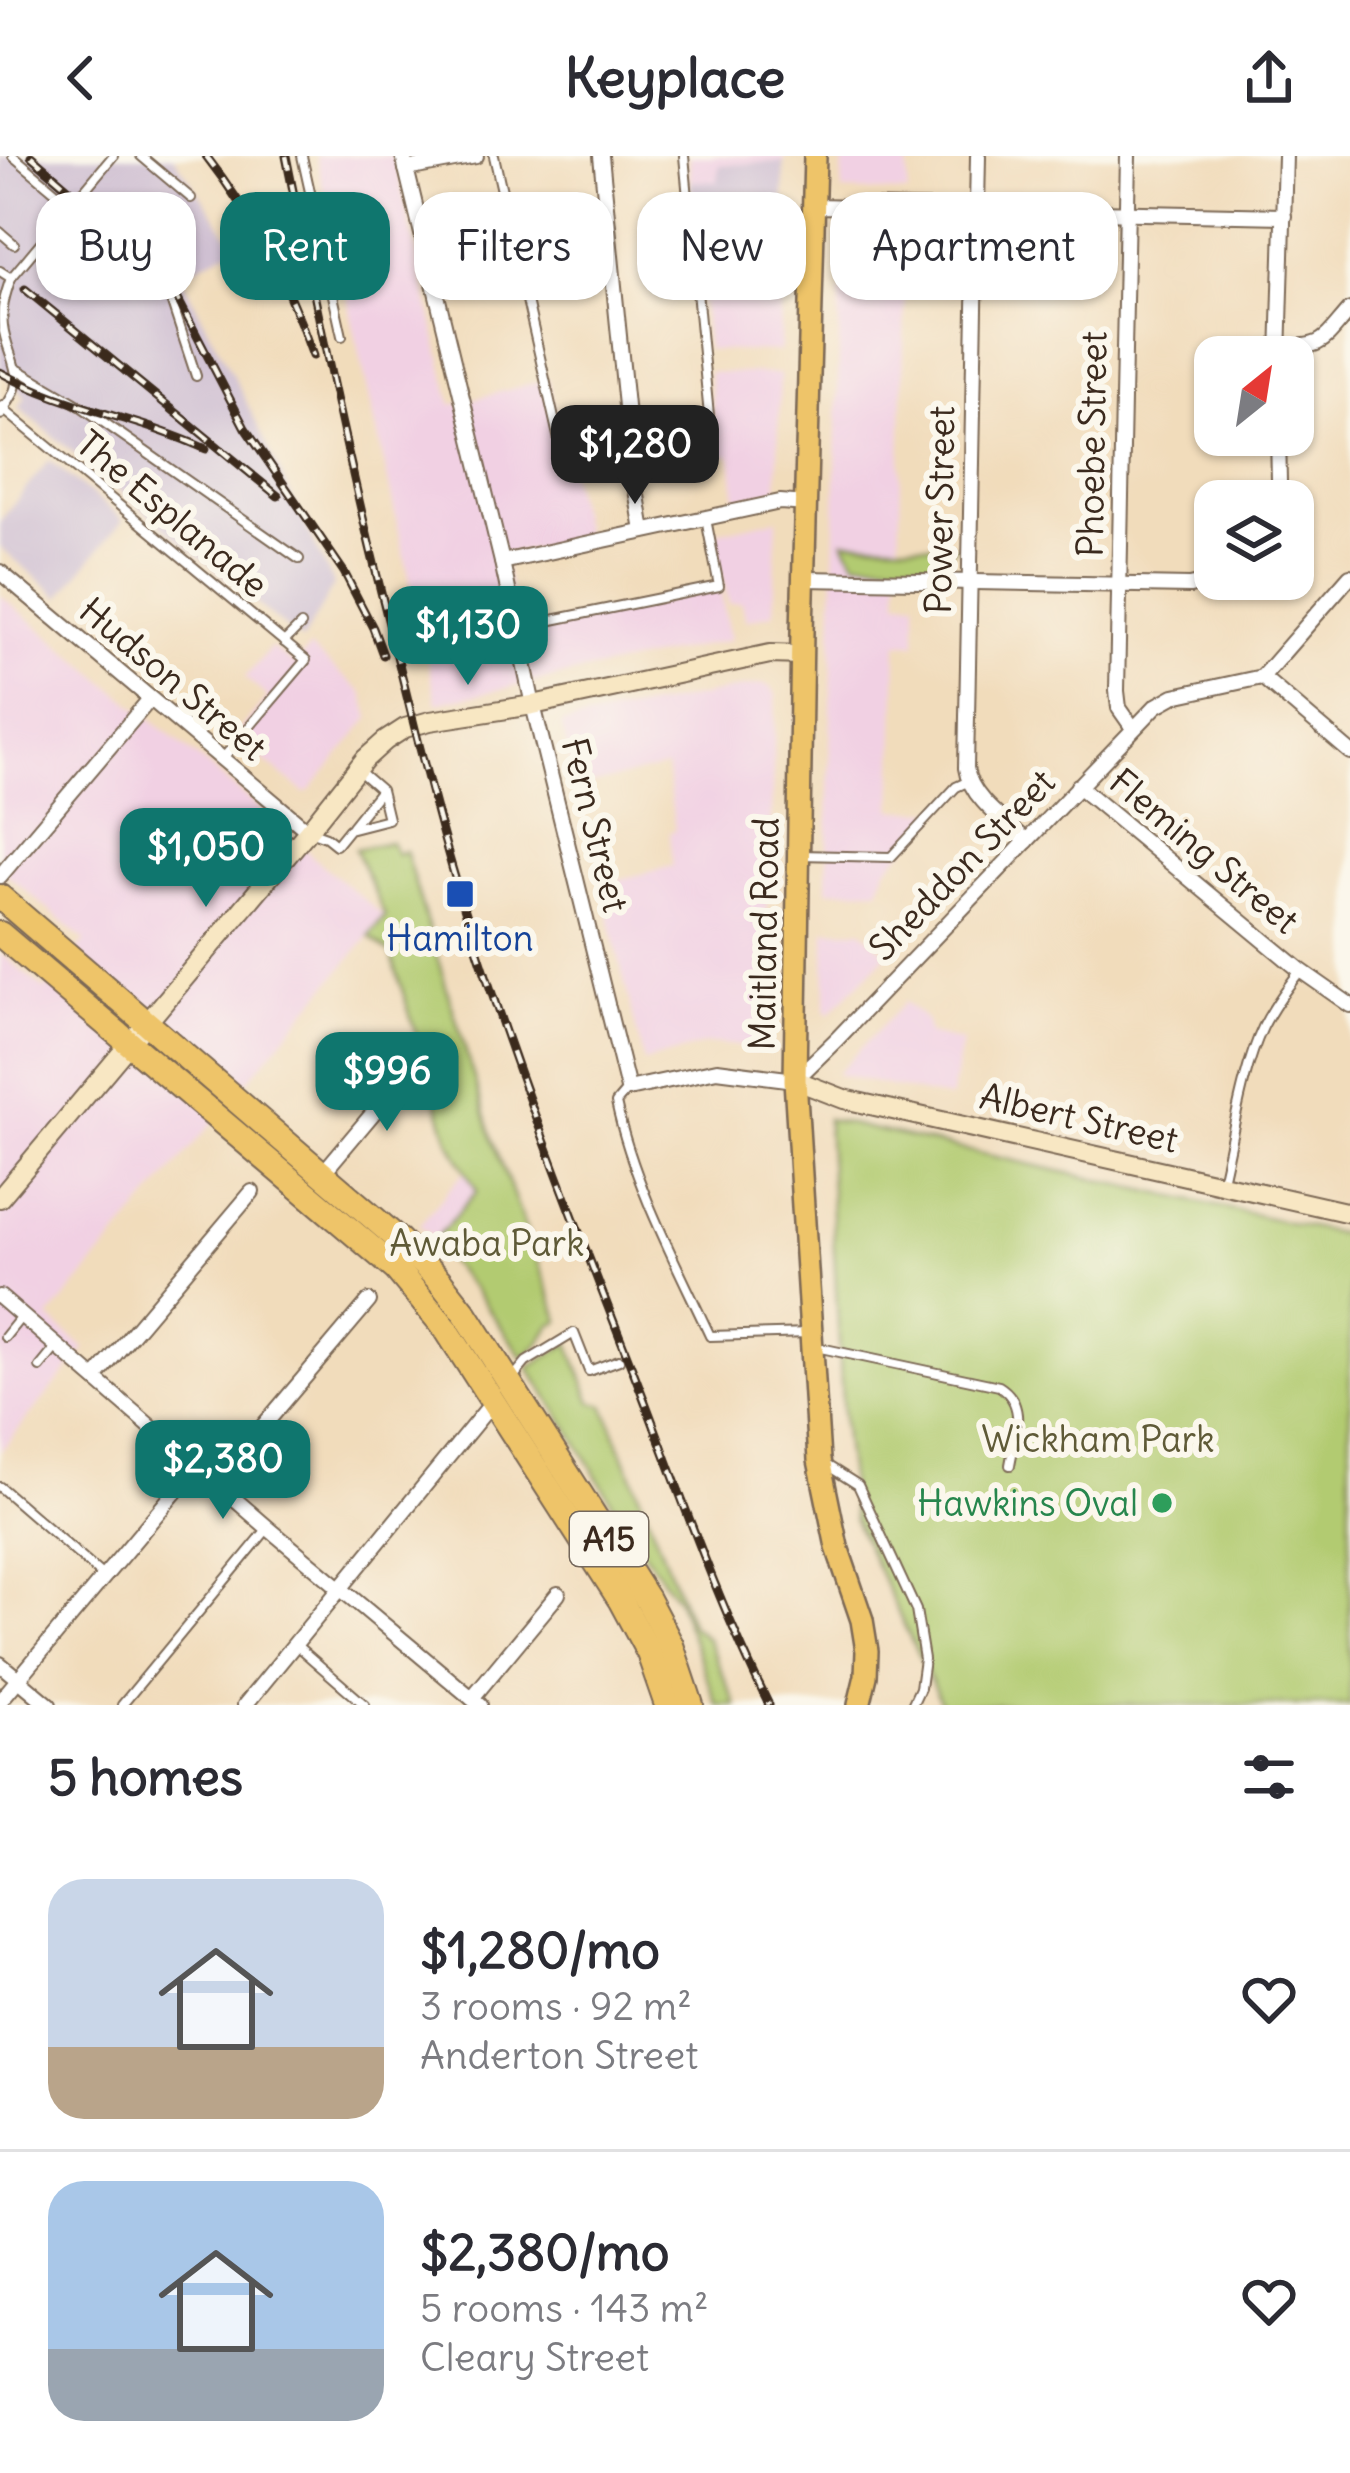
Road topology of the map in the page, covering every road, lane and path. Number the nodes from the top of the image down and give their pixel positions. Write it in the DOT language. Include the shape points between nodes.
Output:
graph roads {
  1 [pos="13,156"];
  2 [pos="112,156"];
  3 [pos="141,156"];
  4 [pos="302,156"];
  5 [pos="476,156"];
  6 [pos="494,156"];
  7 [pos="601,156"];
  8 [pos="684,156"];
  9 [pos="815,156"];
  10 [pos="977,156"];
  11 [pos="1129,156"];
  12 [pos="1285,156"];
  13 [pos="405,163"];
  14 [pos="56,192"];
  15 [pos="82,192"];
  16 [pos="184,192"];
  17 [pos="977,192"];
  18 [pos="814,206"];
  19 [pos="830,206"];
  20 [pos="1118,211"];
  21 [pos="1128,211"];
  22 [pos="1284,216"];
  23 [pos="0,232"];
  24 [pos="14,244"];
  25 [pos="36,248"];
  26 [pos="0,271"];
  27 [pos="11,278"];
  28 [pos="171,300"];
  29 [pos="975,300"];
  30 [pos="1350,310"];
  31 [pos="342,336"];
  32 [pos="1280,336"];
  33 [pos="1314,346"];
  34 [pos="17,369"];
  35 [pos="196,376"];
  36 [pos="2,410"];
  37 [pos="632,461"];
  38 [pos="807,504"];
  39 [pos="706,519"];
  40 [pos="643,531"];
  41 [pos="299,559"];
  42 [pos="502,562"];
  43 [pos="0,572"];
  44 [pos="1350,576"];
  45 [pos="804,579"];
  46 [pos="968,582"];
  47 [pos="1119,585"];
  48 [pos="1194,585"];
  49 [pos="301,625"];
  50 [pos="516,627"];
  51 [pos="284,642"];
  52 [pos="802,655"];
  53 [pos="1262,677"];
  54 [pos="150,699"];
  55 [pos="533,705"];
  56 [pos="1133,728"];
  57 [pos="1350,752"];
  58 [pos="222,759"];
  59 [pos="356,769"];
  60 [pos="968,782"];
  61 [pos="1078,786"];
  62 [pos="381,790"];
  63 [pos="349,829"];
  64 [pos="308,831"];
  65 [pos="1027,841"];
  66 [pos="798,855"];
  67 [pos="0,876"];
  68 [pos="0,898"];
  69 [pos="0,934"];
  70 [pos="1300,970"];
  71 [pos="1350,1005"];
  72 [pos="137,1034"];
  73 [pos="416,1062"];
  74 [pos="374,1078"];
  75 [pos="795,1080"];
  76 [pos="628,1089"];
  77 [pos="390,1092"];
  78 [pos="322,1174"];
  79 [pos="1221,1185"];
  80 [pos="252,1192"];
  81 [pos="0,1198"];
  82 [pos="1350,1214"];
  83 [pos="0,1297"];
  84 [pos="369,1301"];
  85 [pos="22,1316"];
  86 [pos="5,1337"];
  87 [pos="812,1340"];
  88 [pos="58,1345"];
  89 [pos="619,1360"];
  90 [pos="40,1367"];
  91 [pos="95,1378"];
  92 [pos="510,1381"];
  93 [pos="492,1403"];
  94 [pos="819,1460"];
  95 [pos="1010,1465"];
  96 [pos="196,1467"];
  97 [pos="215,1483"];
  98 [pos="0,1486"];
  99 [pos="268,1528"];
  100 [pos="104,1577"];
  101 [pos="342,1588"];
  102 [pos="558,1594"];
  103 [pos="296,1644"];
  104 [pos="0,1664"];
  105 [pos="18,1679"];
  106 [pos="0,1701"];
  107 [pos="476,1701"];
  108 [pos="49,1705"];
  109 [pos="122,1705"];
  110 [pos="245,1705"];
  111 [pos="365,1705"];
  112 [pos="667,1705"];
  113 [pos="691,1705"];
  114 [pos="859,1705"];
  115 [pos="911,1705"];
  1 -- 14 [label="lane"];
  2 -- 15 [label="lane"];
  3 -- 16 [label="lane"];
  4 -- 31 [label="lane"];
  5 -- 13 [label="street"];
  6 -- 37 [label="lane" via="566,471"];
  7 -- 37 [label="street"];
  8 -- 37 [label="lane" via="712,447"];
  9 -- 18 [label="main road, Maitland Road"];
  10 -- 17 [label="street, Power Street"];
  11 -- 21 [label="street, Phoebe Street"];
  12 -- 22 [label="street"];
  13 -- 42 [label="street, Fern Street"];
  18 -- 19 [label="street"];
  18 -- 38 [label="main road, Maitland Road"];
  20 -- 21 [label="street"];
  21 -- 22 [label="street"];
  21 -- 47 [label="street, Phoebe Street"];
  22 -- 32 [label="street"];
  23 -- 24 [label="lane"];
  25 -- 27 [label="lane"];
  26 -- 27 [label="lane"];
  27 -- 34 [label="lane" via="3,330"];
  28 -- 35 [label="lane"];
  29 -- 46 [label="street, Power Street"];
  30 -- 33 [label="street"];
  34 -- 36 [label="lane" via="13,398"];
  34 -- 41 [label="lane"];
  36 -- 51 [label="lane, The Esplanade"];
  37 -- 40 [label="street"];
  38 -- 39 [label="street"];
  38 -- 45 [label="main road, Maitland Road"];
  39 -- 40 [label="street"];
  39 -- 50 [label="lane" via="718,586"];
  40 -- 42 [label="street"];
  42 -- 50 [label="street, Fern Street"];
  43 -- 54 [label="street, Hudson Street"];
  44 -- 53 [label="street"];
  45 -- 46 [label="street"];
  45 -- 52 [label="main road, Maitland Road"];
  46 -- 47 [label="street"];
  46 -- 60 [label="street, Power Street"];
  47 -- 48 [label="street"];
  47 -- 56 [label="street, Phoebe Street" via="1117,691"];
  49 -- 51 [label="lane"];
  50 -- 55 [label="street, Fern Street"];
  51 -- 58 [label="lane, The Esplanade" via="306,661"];
  52 -- 55 [label="main road" via="770,654"];
  52 -- 66 [label="main road, Maitland Road"];
  53 -- 56 [label="street, Sheddon Street" via="1174,696"];
  53 -- 57 [label="street"];
  54 -- 58 [label="street, Hudson Street"];
  54 -- 67 [label="street"];
  55 -- 59 [label="main road" via="405,728"];
  55 -- 76 [label="street, Fern Street"];
  56 -- 61 [label="street, Sheddon Street"];
  58 -- 64 [label="street, Hudson Street"];
  59 -- 62 [label="lane"];
  59 -- 64 [label="main road"];
  60 -- 65 [label="street"];
  60 -- 66 [label="lane" via="891,857"];
  61 -- 65 [label="street, Sheddon Street"];
  61 -- 70 [label="street, Fleming Street"];
  62 -- 63 [label="lane"];
  62 -- 63 [label="lane" via="388,819"];
  63 -- 64 [label="lane" via="336,845"];
  64 -- 72 [label="main road"];
  65 -- 75 [label="street, Sheddon Street"];
  66 -- 75 [label="main road, Maitland Road"];
  68 -- 72 [label="highway, A15"];
  69 -- 72 [label="highway, A15"];
  70 -- 71 [label="street, Fleming Street"];
  70 -- 79 [label="lane" via="1261,1031"];
  72 -- 78 [label="highway, A15"];
  72 -- 81 [label="main road"];
  72 -- 93 [label="highway, A15" via="396,1270 446,1329"];
  73 -- 77 [label="street"];
  74 -- 77 [label="lane"];
  75 -- 76 [label="street" via="716,1070"];
  75 -- 79 [label="main road, Albert Street" via="844,1099"];
  75 -- 87 [label="main road, Maitland Road"];
  76 -- 87 [label="lane" via="616,1103 620,1121 710,1336"];
  77 -- 78 [label="street"];
  78 -- 92 [label="highway, A15" via="439,1280"];
  79 -- 82 [label="main road, Albert Street"];
  80 -- 91 [label="street"];
  83 -- 85 [label="street"];
  84 -- 97 [label="street"];
  85 -- 86 [label="lane"];
  85 -- 88 [label="street"];
  87 -- 94 [label="main road, Maitland Road"];
  87 -- 95 [label="lane" via="1012,1394 1018,1418"];
  88 -- 90 [label="lane"];
  88 -- 91 [label="street"];
  89 -- 92 [label="lane" via="589,1371 574,1333"];
  91 -- 96 [label="street"];
  92 -- 93 [label="highway"];
  92 -- 113 [label="highway, A15" via="647,1599"];
  93 -- 101 [label="street"];
  93 -- 112 [label="highway, A15" via="621,1601"];
  94 -- 114 [label="main road, Maitland Road" via="862,1620 867,1651"];
  94 -- 115 [label="lane" via="858,1485 916,1610 924,1659"];
  96 -- 97 [label="street"];
  96 -- 100 [label="street"];
  97 -- 99 [label="street"];
  98 -- 100 [label="lane"];
  99 -- 101 [label="street"];
  99 -- 109 [label="lane"];
  100 -- 105 [label="street"];
  101 -- 103 [label="street"];
  101 -- 107 [label="street"];
  102 -- 107 [label="street"];
  103 -- 110 [label="street"];
  103 -- 111 [label="lane"];
  104 -- 105 [label="street"];
  105 -- 106 [label="street"];
  105 -- 108 [label="street"];
}
